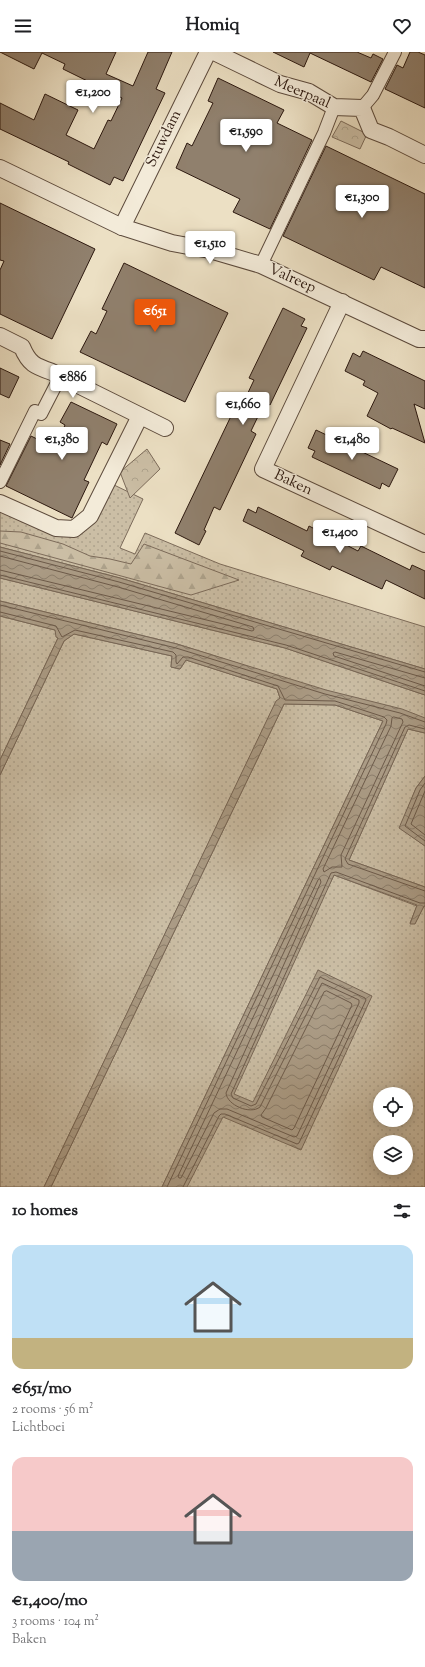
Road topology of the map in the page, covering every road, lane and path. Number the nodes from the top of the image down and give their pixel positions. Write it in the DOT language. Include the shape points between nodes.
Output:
graph roads {
  1 [pos="208,52"];
  2 [pos="214,52"];
  3 [pos="395,52"];
  4 [pos="334,107"];
  5 [pos="362,108"];
  6 [pos="425,155"];
  7 [pos="0,168"];
  8 [pos="122,227"];
  9 [pos="261,265"];
  10 [pos="342,302"];
  11 [pos="0,336"];
  12 [pos="425,339"];
  13 [pos="60,377"];
  14 [pos="140,416"];
  15 [pos="165,428"];
  16 [pos="0,482"];
  17 [pos="0,503"];
  18 [pos="425,544"];
  1 -- 8 [label="street, Stuwdam"];
  2 -- 4 [label="street, Meerpaal" via="280,84 309,92"];
  3 -- 5 [label="street" via="373,96"];
  4 -- 5 [label="street, Meerpaal"];
  4 -- 9 [label="street"];
  5 -- 6 [label="street" via="371,130"];
  7 -- 8 [label="street, Valreep"];
  8 -- 9 [label="street, Valreep" via="172,243 210,250"];
  9 -- 10 [label="street, Valreep"];
  10 -- 12 [label="street, Valreep" via="419,339"];
  10 -- 18 [label="street, Baken" via="263,469"];
  11 -- 13 [label="street" via="22,347 34,365"];
  13 -- 14 [label="street"];
  13 -- 16 [label="street" via="41,414 35,411"];
  14 -- 15 [label="street"];
  14 -- 17 [label="street" via="90,516 74,529 56,528"];
}
